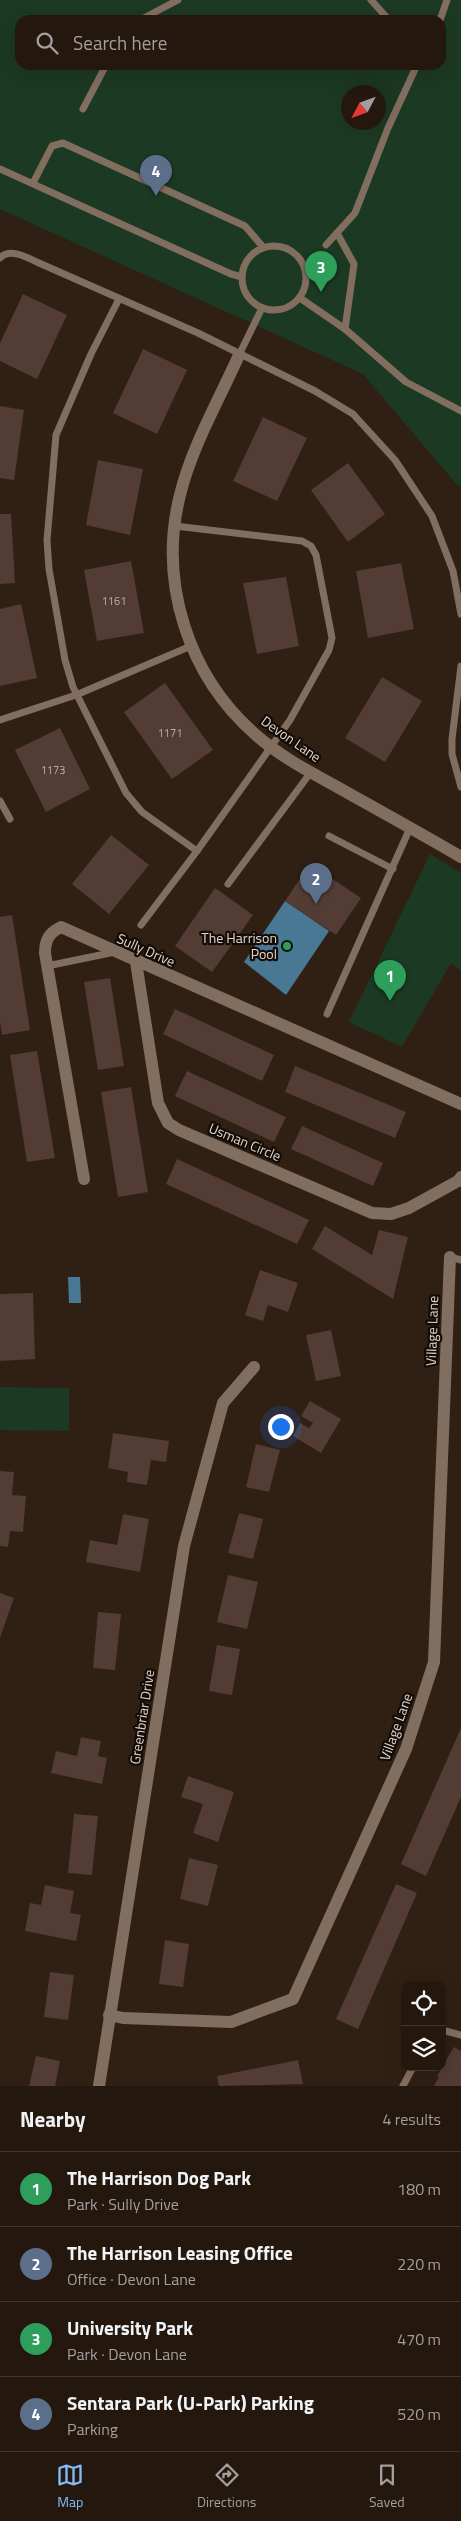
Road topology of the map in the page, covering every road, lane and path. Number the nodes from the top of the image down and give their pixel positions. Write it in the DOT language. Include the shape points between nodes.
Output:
graph roads {
  1 [pos="178,0"];
  2 [pos="371,0"];
  3 [pos="447,0"];
  4 [pos="150,15"];
  5 [pos="384,15"];
  6 [pos="442,15"];
  7 [pos="103,70"];
  8 [pos="415,70"];
  9 [pos="83,109"];
  10 [pos="0,169"];
  11 [pos="33,183"];
  12 [pos="337,233"];
  13 [pos="326,245"];
  14 [pos="263,247"];
  15 [pos="0,258"];
  16 [pos="242,277"];
  17 [pos="300,298"];
  18 [pos="119,299"];
  19 [pos="262,308"];
  20 [pos="345,329"];
  21 [pos="239,355"];
  22 [pos="461,411"];
  23 [pos="175,526"];
  24 [pos="461,614"];
  25 [pos="191,646"];
  26 [pos="461,666"];
  27 [pos="76,695"];
  28 [pos="0,720"];
  29 [pos="271,747"];
  30 [pos="311,772"];
  31 [pos="461,787"];
  32 [pos="0,801"];
  33 [pos="10,819"];
  34 [pos="410,828"];
  35 [pos="329,836"];
  36 [pos="197,851"];
  37 [pos="460,855"];
  38 [pos="393,869"];
  39 [pos="228,884"];
  40 [pos="141,925"];
  41 [pos="115,952"];
  42 [pos="136,962"];
  43 [pos="47,966"];
  44 [pos="327,1014"];
  45 [pos="461,1104"];
  46 [pos="461,1177"];
  47 [pos="84,1179"];
  48 [pos="456,1258"];
  49 [pos="254,1366"];
  50 [pos="109,2015"];
  51 [pos="446,2031"];
  52 [pos="461,2035"];
  53 [pos="411,2071"];
  54 [pos="99,2086"];
  55 [pos="403,2086"];
  1 -- 4 [label="lane"];
  2 -- 5 [label="lane"];
  3 -- 6 [label="lane"];
  7 -- 9 [label="lane"];
  8 -- 12 [label="lane" via="355,214"];
  10 -- 11 [label="lane"];
  11 -- 14 [label="lane" via="52,146 63,143 244,226"];
  11 -- 16 [label="lane"];
  12 -- 13 [label="lane"];
  12 -- 20 [label="lane" via="354,264"];
  14 -- 16 [label="lane" via="246,261"];
  14 -- 17 [label="lane" via="283,246 299,256 307,272 307,282"];
  15 -- 18 [label="lane" via="14,253"];
  16 -- 19 [label="lane" via="245,292"];
  17 -- 19 [label="lane" via="287,308"];
  17 -- 20 [label="lane"];
  18 -- 21 [label="lane"];
  18 -- 27 [label="lane" via="54,440 47,557 65,660"];
  19 -- 21 [label="lane"];
  20 -- 22 [label="lane" via="406,382"];
  21 -- 23 [label="street, Devon Lane" via="186,474"];
  21 -- 24 [label="lane" via="335,402 357,418 382,444 419,493 441,534 453,571"];
  23 -- 25 [label="street, Devon Lane" via="176,592"];
  23 -- 29 [label="lane" via="302,541 311,546 316,555 331,642 290,720"];
  25 -- 27 [label="lane"];
  25 -- 29 [label="street, Devon Lane" via="225,703"];
  26 -- 31 [label="lane" via="452,739 452,754"];
  27 -- 28 [label="lane"];
  27 -- 36 [label="lane" via="130,799 142,812"];
  29 -- 30 [label="street, Devon Lane"];
  29 -- 36 [label="lane"];
  30 -- 34 [label="street, Devon Lane"];
  30 -- 39 [label="lane"];
  32 -- 33 [label="lane"];
  34 -- 37 [label="street, Devon Lane"];
  34 -- 38 [label="lane"];
  35 -- 38 [label="lane"];
  36 -- 40 [label="lane"];
  38 -- 44 [label="lane"];
  41 -- 42 [label="street, Sully Drive"];
  41 -- 43 [label="lane"];
  41 -- 43 [label="street, Sully Drive" via="61,927 53,931 45,942"];
  42 -- 45 [label="street, Sully Drive"];
  42 -- 46 [label="street, Usman Circle" via="158,1103 168,1123 372,1213 390,1214 409,1208"];
  43 -- 47 [label="street, Sully Drive"];
  48 -- 50 [label="street, Village Lane" via="434,1662 406,1749 293,1999 231,2022"];
  49 -- 50 [label="street, Greenbriar Drive" via="223,1403 184,1546"];
  50 -- 54 [label="street, Greenbriar Drive"];
  51 -- 52 [label="lane"];
  53 -- 55 [label="lane"];
}
